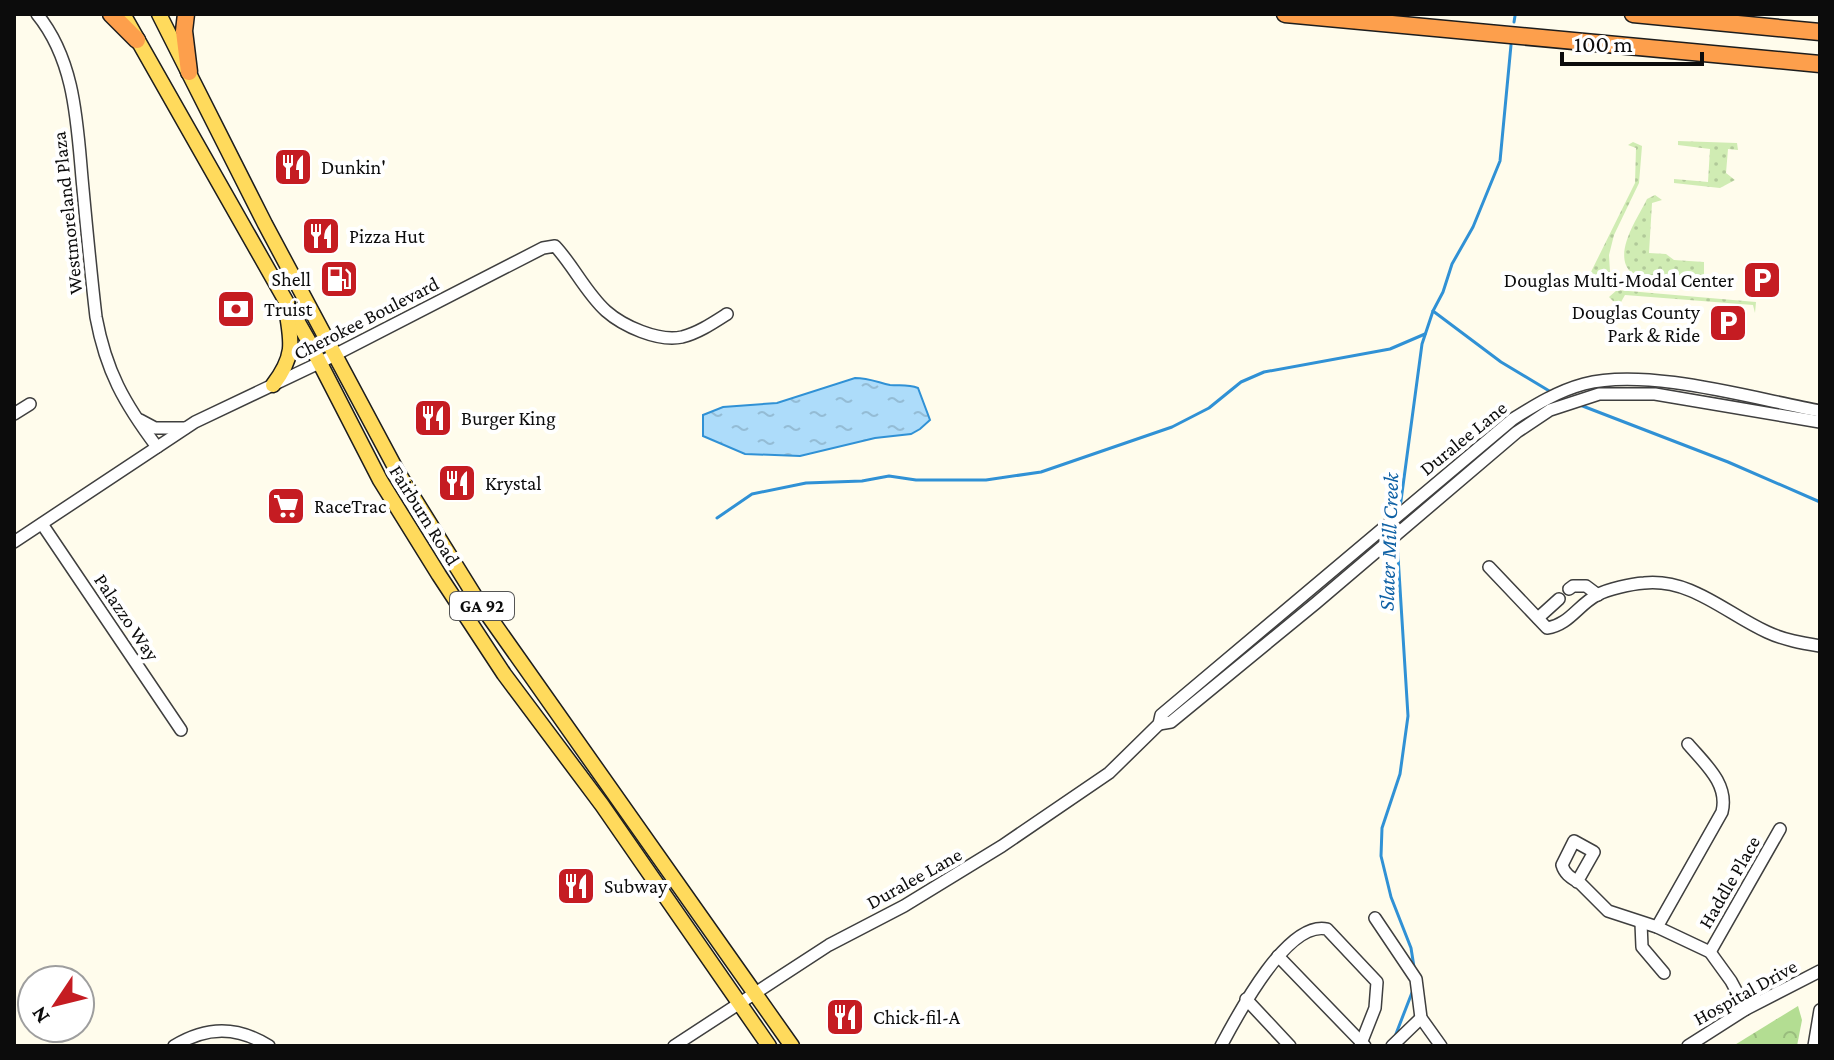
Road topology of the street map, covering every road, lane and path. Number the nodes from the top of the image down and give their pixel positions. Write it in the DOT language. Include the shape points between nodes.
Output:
graph roads {
  1 [pos="37,14"];
  2 [pos="111,14"];
  3 [pos="123,14"];
  4 [pos="159,14"];
  5 [pos="186,14"];
  6 [pos="1285,14"];
  7 [pos="1633,14"];
  8 [pos="1820,32"];
  9 [pos="137,40"];
  10 [pos="1820,64"];
  11 [pos="189,72"];
  12 [pos="284,297"];
  13 [pos="727,314"];
  14 [pos="335,355"];
  15 [pos="319,363"];
  16 [pos="273,385"];
  17 [pos="30,404"];
  18 [pos="130,411"];
  19 [pos="1820,411"];
  20 [pos="14,414"];
  21 [pos="1820,422"];
  22 [pos="142,426"];
  23 [pos="186,428"];
  24 [pos="157,447"];
  25 [pos="135,460"];
  26 [pos="42,524"];
  27 [pos="14,542"];
  28 [pos="1489,567"];
  29 [pos="1569,589"];
  30 [pos="1598,595"];
  31 [pos="1559,599"];
  32 [pos="1538,618"];
  33 [pos="1820,646"];
  34 [pos="1159,724"];
  35 [pos="181,730"];
  36 [pos="1688,744"];
  37 [pos="1780,829"];
  38 [pos="1577,882"];
  39 [pos="1375,918"];
  40 [pos="1641,923"];
  41 [pos="1657,927"];
  42 [pos="1710,952"];
  43 [pos="1278,956"];
  44 [pos="1820,971"];
  45 [pos="1664,973"];
  46 [pos="755,993"];
  47 [pos="1246,999"];
  48 [pos="740,1003"];
  49 [pos="1746,1009"];
  50 [pos="1820,1010"];
  51 [pos="1421,1018"];
  52 [pos="1363,1045"];
  53 [pos="174,1046"];
  54 [pos="269,1046"];
  55 [pos="674,1046"];
  56 [pos="769,1046"];
  57 [pos="792,1046"];
  58 [pos="1221,1046"];
  59 [pos="1290,1046"];
  60 [pos="1392,1046"];
  61 [pos="1441,1046"];
  62 [pos="1688,1046"];
  63 [pos="1814,1046"];
  1 -- 18 [label="street, Westmoreland Plaza" via="65,63 75,107 102,351"];
  2 -- 9 [label="highway"];
  3 -- 9 [label="main road, Fairburn Road / GA 92"];
  4 -- 11 [label="main road, Fairburn Road / GA 92"];
  5 -- 11 [label="highway"];
  6 -- 10 [label="highway"];
  7 -- 8 [label="highway"];
  9 -- 12 [label="main road, Fairburn Road / GA 92"];
  11 -- 14 [label="main road, Fairburn Road / GA 92"];
  12 -- 15 [label="main road, Fairburn Road / GA 92"];
  12 -- 16 [label="main road" via="291,355"];
  13 -- 14 [label="street, Cherokee Boulevard" via="680,338 624,324 604,309 555,246"];
  14 -- 15 [label="street, Cherokee Boulevard"];
  14 -- 46 [label="main road, Fairburn Road / GA 92" via="468,587"];
  15 -- 16 [label="street, Cherokee Boulevard"];
  15 -- 48 [label="main road, Fairburn Road / GA 92" via="380,480 484,643"];
  16 -- 23 [label="street, Cherokee Boulevard"];
  17 -- 20 [label="street"];
  18 -- 22 [label="street, Westmoreland Plaza"];
  18 -- 23 [label="street" via="155,428"];
  19 -- 34 [label="street, Duralee Lane" via="1645,379 1582,384 1542,400 1321,579 1161,715"];
  21 -- 34 [label="street, Duralee Lane" via="1655,394 1599,394 1550,410 1171,722"];
  22 -- 24 [label="street, Westmoreland Plaza"];
  22 -- 25 [label="street" via="143,442"];
  23 -- 24 [label="street, Cherokee Boulevard"];
  24 -- 25 [label="street, Cherokee Boulevard"];
  25 -- 26 [label="street, Cherokee Boulevard"];
  26 -- 27 [label="street, Cherokee Boulevard"];
  26 -- 35 [label="street, Palazzo Way"];
  28 -- 32 [label="street"];
  29 -- 30 [label="street" via="1586,586"];
  30 -- 32 [label="street" via="1559,626 1547,628"];
  30 -- 33 [label="street" via="1645,582 1679,585 1765,631"];
  31 -- 32 [label="street"];
  34 -- 46 [label="street, Duralee Lane" via="1109,773 1002,846"];
  36 -- 41 [label="street" via="1715,777 1725,801"];
  37 -- 42 [label="street, Haddle Place"];
  38 -- 40 [label="street" via="1608,911"];
  39 -- 51 [label="street" via="1416,979"];
  40 -- 41 [label="street"];
  40 -- 45 [label="street" via="1642,947"];
  41 -- 42 [label="street"];
  42 -- 49 [label="street"];
  43 -- 47 [label="street"];
  43 -- 52 [label="street"];
  43 -- 52 [label="street" via="1309,930 1327,929 1377,982"];
  44 -- 49 [label="street, Hospital Drive"];
  46 -- 48 [label="street, Duralee Lane"];
  46 -- 57 [label="main road, Fairburn Road / GA 92"];
  47 -- 58 [label="street"];
  47 -- 59 [label="street"];
  48 -- 55 [label="street, Duralee Lane"];
  48 -- 56 [label="main road, Fairburn Road / GA 92"];
  49 -- 62 [label="street, Hospital Drive"];
  50 -- 63 [label="street"];
  51 -- 60 [label="street"];
  51 -- 61 [label="street"];
  53 -- 54 [label="street" via="190,1036 222,1030 249,1034"];
}
